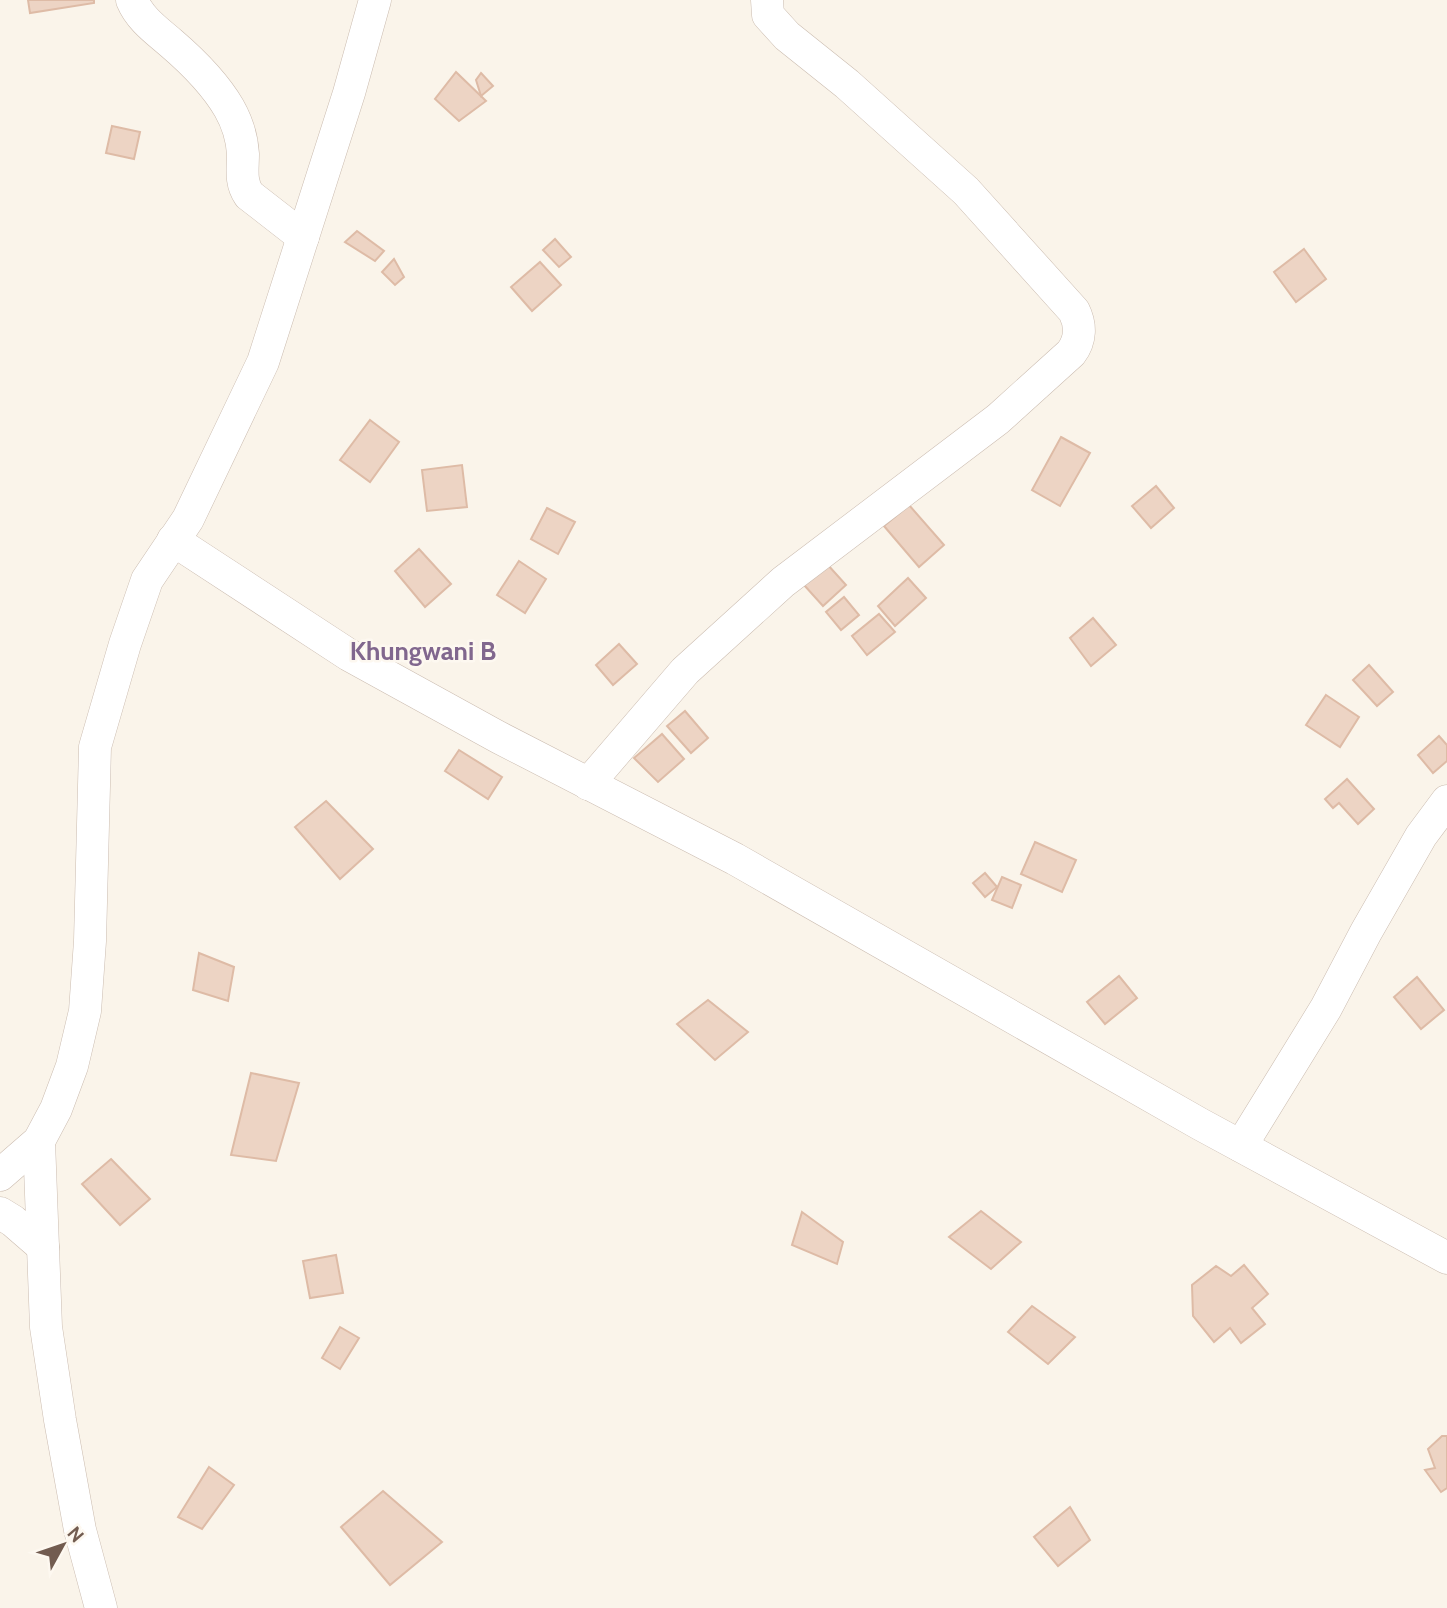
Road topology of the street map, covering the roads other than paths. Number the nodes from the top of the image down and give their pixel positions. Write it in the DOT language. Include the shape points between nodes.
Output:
graph roads {
  1 [pos="132,0"];
  2 [pos="375,0"];
  3 [pos="767,0"];
  4 [pos="303,237"];
  5 [pos="173,540"];
  6 [pos="588,784"];
  7 [pos="1447,801"];
  8 [pos="39,1141"];
  9 [pos="1241,1146"];
  10 [pos="0,1175"];
  11 [pos="0,1213"];
  12 [pos="43,1247"];
  13 [pos="1447,1258"];
  14 [pos="101,1608"];
  1 -- 4 [label="street" via="237,122 242,174 249,195"];
  2 -- 4 [label="street"];
  3 -- 6 [label="street" via="768,15 787,36 966,191 1074,311 1078,340 1072,353 998,419 783,582 695,662"];
  4 -- 5 [label="street" via="263,362 188,519"];
  5 -- 6 [label="street" via="349,655"];
  5 -- 8 [label="street" via="147,580 95,747 85,1011 72,1066"];
  6 -- 9 [label="street" via="734,859"];
  7 -- 9 [label="street" via="1422,836 1326,1008"];
  8 -- 10 [label="street"];
  8 -- 12 [label="street"];
  9 -- 13 [label="street"];
  11 -- 12 [label="street"];
  12 -- 14 [label="street" via="46,1327 60,1420 80,1530"];
}
